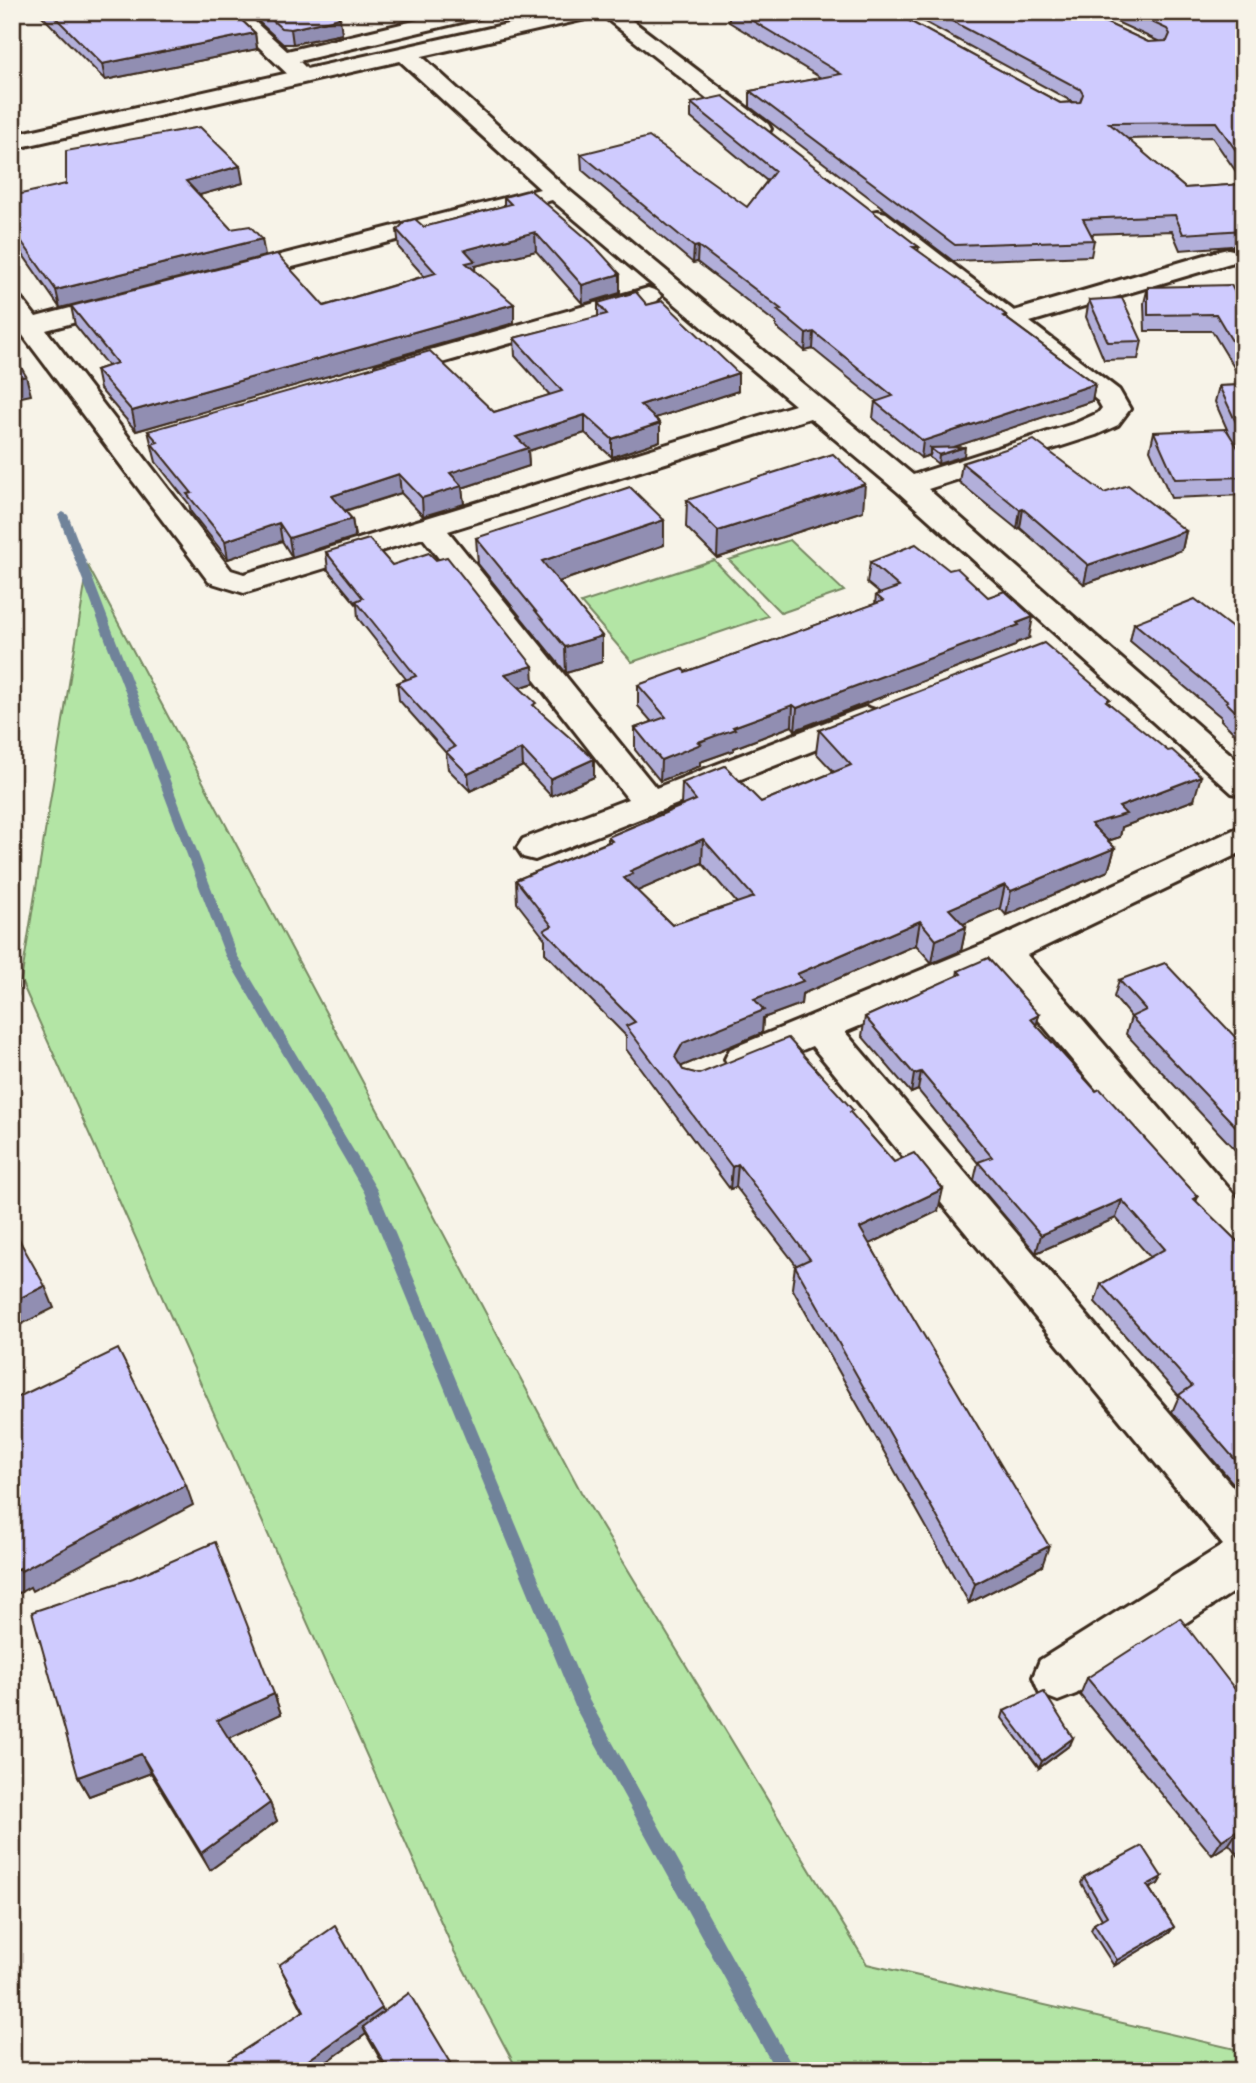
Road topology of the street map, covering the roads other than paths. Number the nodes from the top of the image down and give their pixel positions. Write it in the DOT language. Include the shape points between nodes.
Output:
graph roads {
  1 [pos="232,12"];
  2 [pos="590,12"];
  3 [pos="608,12"];
  4 [pos="469,13"];
  5 [pos="407,55"];
  6 [pos="284,58"];
  7 [pos="304,78"];
  8 [pos="12,142"];
  9 [pos="782,145"];
  10 [pos="557,192"];
  11 [pos="858,204"];
  12 [pos="1228,256"];
  13 [pos="206,282"];
  14 [pos="673,289"];
  15 [pos="152,295"];
  16 [pos="12,303"];
  17 [pos="1010,320"];
  18 [pos="30,326"];
  19 [pos="365,377"];
  20 [pos="813,408"];
  21 [pos="908,486"];
  22 [pos="430,528"];
  23 [pos="895,707"];
  24 [pos="1244,785"];
  25 [pos="648,802"];
  26 [pos="1244,837"];
  27 [pos="535,848"];
  28 [pos="1002,951"];
  29 [pos="819,1028"];
  30 [pos="709,1074"];
  31 [pos="1244,1236"];
  32 [pos="1244,1535"];
  33 [pos="1244,1558"];
  34 [pos="1058,1677"];
  1 -- 6 [label="street"];
  2 -- 5 [label="street"];
  3 -- 9 [label="street"];
  4 -- 6 [label="street"];
  5 -- 7 [label="street"];
  5 -- 10 [label="street"];
  6 -- 7 [label="street"];
  7 -- 8 [label="street"];
  10 -- 13 [label="street"];
  10 -- 14 [label="street"];
  11 -- 17 [label="street"];
  12 -- 17 [label="street"];
  14 -- 19 [label="street"];
  14 -- 20 [label="street"];
  15 -- 18 [label="street"];
  16 -- 18 [label="street"];
  17 -- 21 [label="street" via="1109,396 1116,409 1108,419 1086,429"];
  18 -- 22 [label="street" via="136,442 220,576 244,583"];
  20 -- 21 [label="street"];
  20 -- 22 [label="street"];
  21 -- 24 [label="street" via="1064,642"];
  22 -- 25 [label="street"];
  23 -- 25 [label="street"];
  25 -- 27 [label="street"];
  26 -- 28 [label="street"];
  28 -- 29 [label="street"];
  28 -- 31 [label="street"];
  29 -- 30 [label="street"];
  29 -- 32 [label="street"];
  33 -- 34 [label="street"];
}
